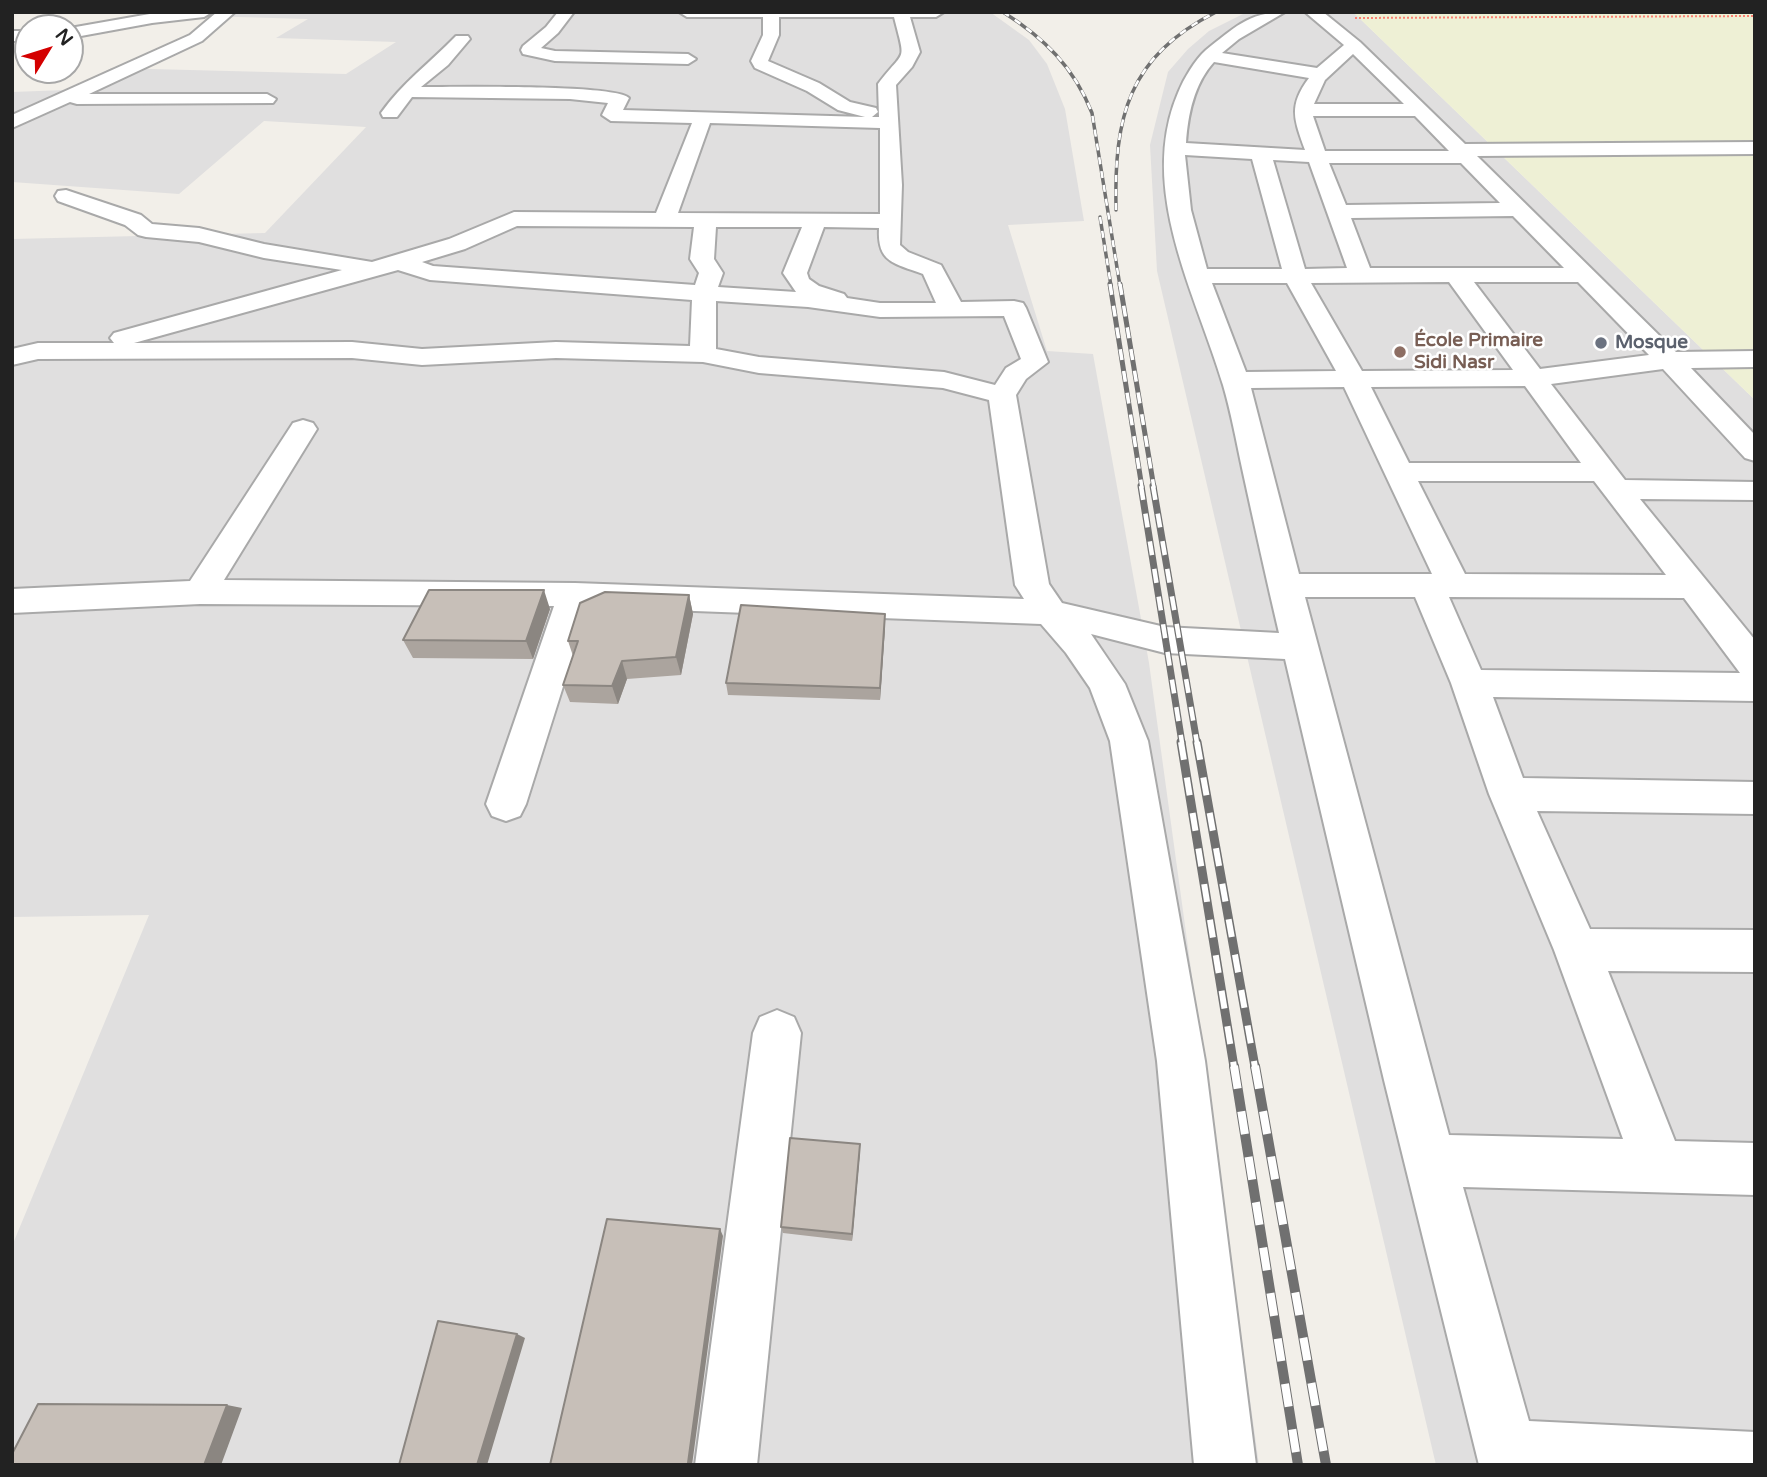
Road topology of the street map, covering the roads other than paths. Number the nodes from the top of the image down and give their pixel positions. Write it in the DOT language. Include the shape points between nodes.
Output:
graph roads {
  1 [pos="204,12"];
  2 [pos="228,12"];
  3 [pos="566,12"];
  4 [pos="687,12"];
  5 [pos="936,12"];
  6 [pos="1277,12"];
  7 [pos="719,13"];
  8 [pos="771,13"];
  9 [pos="814,13"];
  10 [pos="901,13"];
  11 [pos="1318,15"];
  12 [pos="84,30"];
  13 [pos="462,39"];
  14 [pos="1354,45"];
  15 [pos="1208,55"];
  16 [pos="688,60"];
  17 [pos="1381,71"];
  18 [pos="1321,72"];
  19 [pos="684,82"];
  20 [pos="813,87"];
  21 [pos="850,87"];
  22 [pos="408,92"];
  23 [pos="67,99"];
  24 [pos="267,99"];
  25 [pos="1303,110"];
  26 [pos="1418,110"];
  27 [pos="390,113"];
  28 [pos="703,118"];
  29 [pos="889,119"];
  30 [pos="12,122"];
  31 [pos="1175,148"];
  32 [pos="1755,148"];
  33 [pos="1461,153"];
  34 [pos="1261,154"];
  35 [pos="1318,157"];
  36 [pos="66,196"];
  37 [pos="1516,209"];
  38 [pos="1340,212"];
  39 [pos="664,221"];
  40 [pos="815,221"];
  41 [pos="890,221"];
  42 [pos="705,222"];
  43 [pos="388,265"];
  44 [pos="1455,274"];
  45 [pos="1361,275"];
  46 [pos="1582,275"];
  47 [pos="1198,276"];
  48 [pos="1296,276"];
  49 [pos="704,293"];
  50 [pos="859,306"];
  51 [pos="952,310"];
  52 [pos="67,353"];
  53 [pos="703,354"];
  54 [pos="12,357"];
  55 [pos="1755,359"];
  56 [pos="1669,360"];
  57 [pos="1353,378"];
  58 [pos="1533,378"];
  59 [pos="1235,380"];
  60 [pos="1002,395"];
  61 [pos="303,429"];
  62 [pos="1755,452"];
  63 [pos="1398,472"];
  64 [pos="1610,481"];
  65 [pos="1755,491"];
  66 [pos="1284,585"];
  67 [pos="1441,585"];
  68 [pos="1693,587"];
  69 [pos="200,592"];
  70 [pos="575,595"];
  71 [pos="12,601"];
  72 [pos="1050,612"];
  73 [pos="1299,647"];
  74 [pos="1755,666"];
  75 [pos="1469,682"];
  76 [pos="1755,687"];
  77 [pos="1509,794"];
  78 [pos="1755,798"];
  79 [pos="506,804"];
  80 [pos="1577,950"];
  81 [pos="1755,951"];
  82 [pos="778,1033"];
  83 [pos="1431,1160"];
  84 [pos="1659,1166"];
  85 [pos="1755,1168"];
  86 [pos="1508,1458"];
  87 [pos="1755,1463"];
  88 [pos="726,1465"];
  89 [pos="1225,1465"];
  1 -- 12 [label="street"];
  2 -- 23 [label="street" via="196,38"];
  3 -- 16 [label="street" via="529,50 555,56"];
  4 -- 7 [label="street"];
  5 -- 10 [label="street"];
  6 -- 15 [label="street" via="1257,20"];
  7 -- 8 [label="street"];
  7 -- 16 [label="street"];
  8 -- 9 [label="street"];
  8 -- 20 [label="street" via="771,35 761,64"];
  9 -- 10 [label="street"];
  10 -- 29 [label="street" via="913,49 911,59 881,88"];
  11 -- 14 [label="street"];
  13 -- 22 [label="street"];
  14 -- 17 [label="street"];
  14 -- 18 [label="street"];
  15 -- 18 [label="street"];
  15 -- 31 [label="street" via="1180,105"];
  16 -- 19 [label="street"];
  17 -- 18 [label="street"];
  17 -- 26 [label="street"];
  18 -- 25 [label="street"];
  20 -- 21 [label="street"];
  20 -- 29 [label="street" via="844,106"];
  22 -- 27 [label="street"];
  22 -- 28 [label="street" via="620,98 611,115"];
  23 -- 24 [label="street"];
  23 -- 30 [label="street"];
  25 -- 26 [label="street"];
  25 -- 35 [label="street"];
  26 -- 33 [label="street"];
  28 -- 29 [label="street"];
  28 -- 39 [label="street"];
  29 -- 41 [label="street"];
  31 -- 34 [label="street"];
  31 -- 47 [label="street" via="1181,222"];
  32 -- 33 [label="street"];
  33 -- 35 [label="street"];
  33 -- 37 [label="street"];
  34 -- 35 [label="street"];
  34 -- 48 [label="street"];
  35 -- 38 [label="street"];
  36 -- 43 [label="street" via="133,220 146,230 199,234 286,256"];
  37 -- 38 [label="street"];
  37 -- 46 [label="street"];
  38 -- 45 [label="street"];
  39 -- 42 [label="street"];
  39 -- 43 [label="street" via="514,219 457,244"];
  40 -- 41 [label="street"];
  40 -- 42 [label="street"];
  40 -- 50 [label="street" via="794,273 796,279 810,290"];
  41 -- 51 [label="street" via="892,252 933,270"];
  42 -- 49 [label="street" via="702,259 710,273"];
  43 -- 49 [label="street" via="430,273"];
  43 -- 52 [label="street"];
  44 -- 45 [label="street"];
  44 -- 46 [label="street"];
  44 -- 58 [label="street"];
  45 -- 48 [label="street"];
  46 -- 56 [label="street"];
  47 -- 48 [label="street"];
  47 -- 59 [label="street"];
  48 -- 57 [label="street"];
  49 -- 50 [label="street"];
  49 -- 53 [label="street"];
  50 -- 51 [label="street"];
  51 -- 60 [label="street" via="1013,308 1035,362 1016,374"];
  52 -- 53 [label="street" via="352,350 422,357 556,350"];
  52 -- 54 [label="street" via="38,351"];
  53 -- 60 [label="street" via="759,365 944,380"];
  55 -- 56 [label="street"];
  56 -- 58 [label="street"];
  56 -- 62 [label="street"];
  57 -- 58 [label="street"];
  57 -- 59 [label="street"];
  57 -- 63 [label="street"];
  58 -- 64 [label="street"];
  59 -- 66 [label="street"];
  60 -- 72 [label="street" via="1032,585"];
  61 -- 69 [label="street"];
  63 -- 64 [label="street"];
  63 -- 67 [label="street"];
  64 -- 65 [label="street"];
  64 -- 68 [label="street"];
  66 -- 67 [label="street"];
  66 -- 73 [label="street"];
  67 -- 68 [label="street"];
  67 -- 75 [label="street"];
  68 -- 74 [label="street"];
  69 -- 70 [label="street"];
  69 -- 71 [label="street"];
  70 -- 72 [label="street"];
  70 -- 79 [label="street"];
  72 -- 73 [label="street" via="1165,639"];
  72 -- 89 [label="street" via="1107,684 1129,741 1181,1061"];
  73 -- 83 [label="street"];
  75 -- 76 [label="street"];
  75 -- 77 [label="street"];
  77 -- 78 [label="street"];
  77 -- 80 [label="street"];
  80 -- 81 [label="street"];
  80 -- 84 [label="street"];
  82 -- 88 [label="street"];
  83 -- 84 [label="street"];
  83 -- 86 [label="street"];
  84 -- 85 [label="street"];
  86 -- 87 [label="street"];
}
